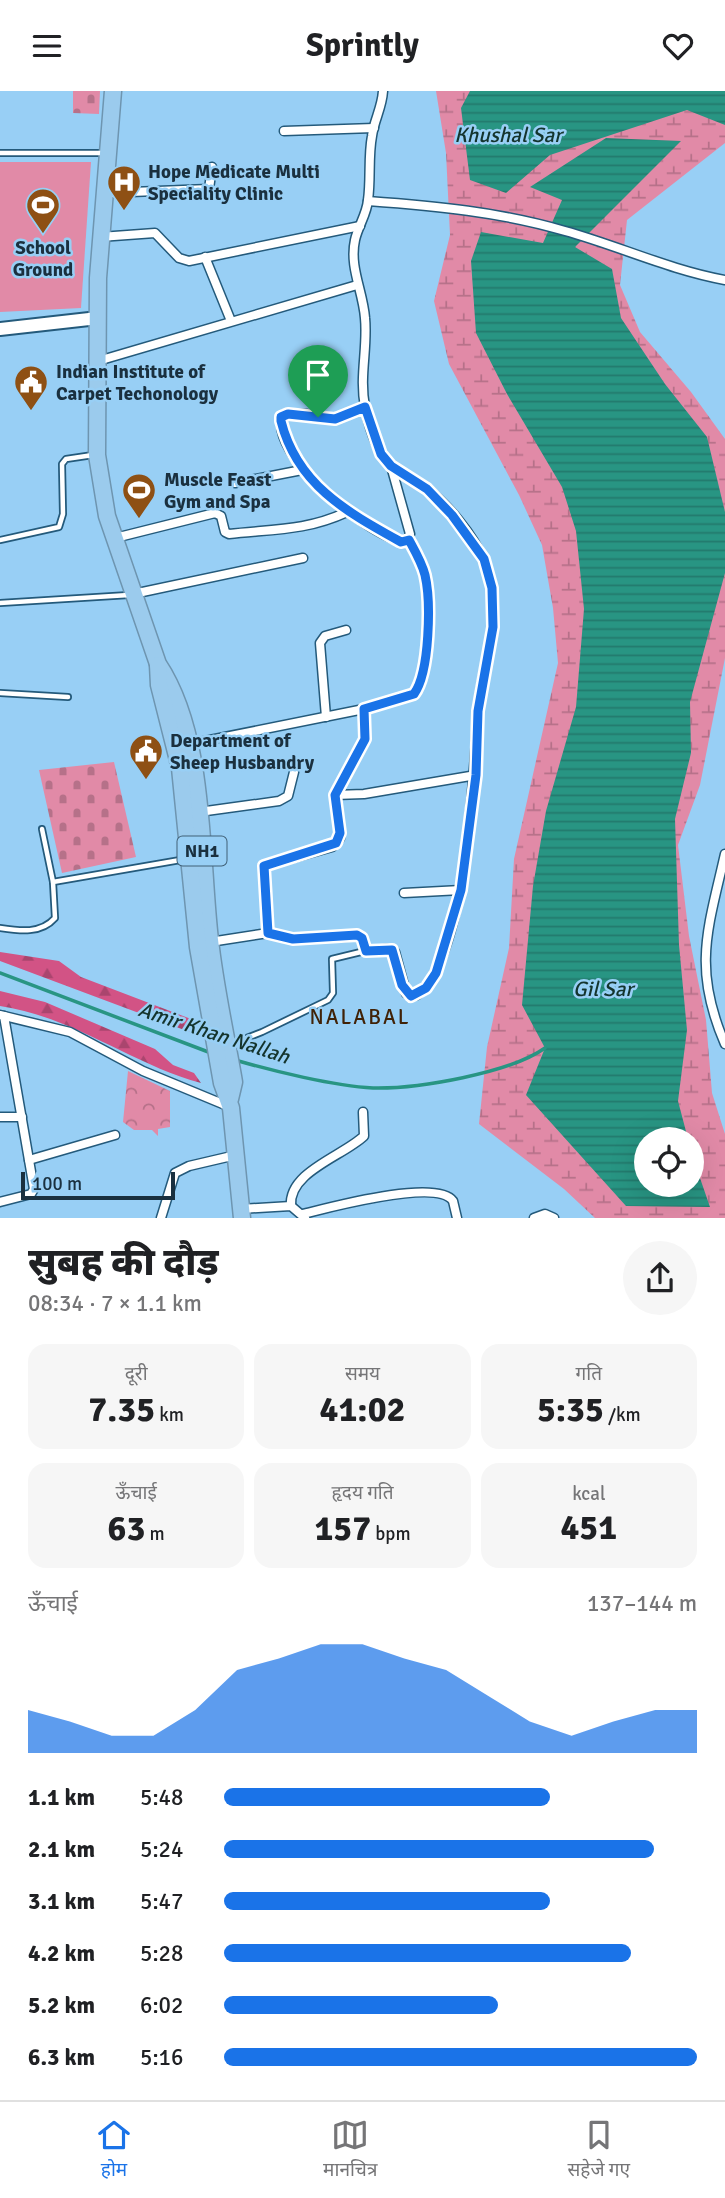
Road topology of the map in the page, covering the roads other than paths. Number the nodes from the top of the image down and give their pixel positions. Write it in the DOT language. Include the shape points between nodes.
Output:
graph roads {
  1 [pos="113,91"];
  2 [pos="383,91"];
  3 [pos="374,128"];
  4 [pos="284,131"];
  5 [pos="0,153"];
  6 [pos="109,153"];
  7 [pos="212,167"];
  8 [pos="105,193"];
  9 [pos="368,201"];
  10 [pos="360,226"];
  11 [pos="100,237"];
  12 [pos="205,257"];
  13 [pos="725,281"];
  14 [pos="357,285"];
  15 [pos="98,319"];
  16 [pos="231,321"];
  17 [pos="0,329"];
  18 [pos="97,361"];
  19 [pos="365,407"];
  20 [pos="97,455"];
  21 [pos="391,466"];
  22 [pos="303,470"];
  23 [pos="235,484"];
  24 [pos="347,512"];
  25 [pos="116,538"];
  26 [pos="0,540"];
  27 [pos="409,540"];
  28 [pos="303,558"];
  29 [pos="133,594"];
  30 [pos="0,603"];
  31 [pos="345,630"];
  32 [pos="158,664"];
  33 [pos="0,693"];
  34 [pos="68,697"];
  35 [pos="364,709"];
  36 [pos="326,717"];
  37 [pos="190,744"];
  38 [pos="294,772"];
  39 [pos="476,775"];
  40 [pos="335,795"];
  41 [pos="198,812"];
  42 [pos="42,829"];
  43 [pos="725,854"];
  44 [pos="196,858"];
  45 [pos="723,867"];
  46 [pos="53,882"];
  47 [pos="461,890"];
  48 [pos="404,893"];
  49 [pos="0,928"];
  50 [pos="268,933"];
  51 [pos="204,945"];
  52 [pos="366,951"];
  53 [pos="2,1016"];
  54 [pos="724,1038"];
  55 [pos="221,1044"];
  56 [pos="231,1104"];
  57 [pos="363,1112"];
  58 [pos="0,1117"];
  59 [pos="22,1117"];
  60 [pos="115,1135"];
  61 [pos="236,1155"];
  62 [pos="29,1160"];
  63 [pos="0,1202"];
  64 [pos="292,1206"];
  65 [pos="241,1213"];
  66 [pos="304,1216"];
  67 [pos="161,1218"];
  68 [pos="457,1218"];
  69 [pos="534,1218"];
  70 [pos="554,1218"];
  1 -- 6 [label="highway, NH1"];
  2 -- 3 [label="street"];
  3 -- 4 [label="street"];
  3 -- 9 [label="street"];
  5 -- 6 [label="lane"];
  6 -- 8 [label="highway, NH1"];
  7 -- 8 [label="street" via="209,189"];
  8 -- 11 [label="highway, NH1"];
  9 -- 10 [label="street"];
  9 -- 13 [label="street" via="465,209 564,230"];
  10 -- 12 [label="street"];
  10 -- 14 [label="street" via="354,249"];
  11 -- 12 [label="street" via="155,233 184,260"];
  11 -- 15 [label="highway, NH1"];
  12 -- 16 [label="street"];
  14 -- 16 [label="street"];
  14 -- 19 [label="street" via="365,316 361,379"];
  15 -- 17 [label="main road"];
  15 -- 18 [label="highway, NH1"];
  16 -- 18 [label="street"];
  18 -- 20 [label="highway, NH1"];
  19 -- 21 [label="street" via="374,439"];
  19 -- 22 [label="street" via="335,419 306,414 281,417 291,452"];
  20 -- 25 [label="highway, NH1" via="103,499"];
  20 -- 26 [label="lane" via="66,459 62,464 59,527"];
  21 -- 27 [label="street"];
  21 -- 39 [label="street" via="437,498 474,543 489,572 493,627 478,711"];
  22 -- 23 [label="street"];
  22 -- 24 [label="street"];
  24 -- 25 [label="street" via="299,529 229,534 215,513"];
  24 -- 27 [label="street" via="401,542"];
  25 -- 29 [label="highway, NH1"];
  27 -- 35 [label="street" via="428,590 425,651 417,689 408,698"];
  28 -- 29 [label="street"];
  29 -- 30 [label="lane"];
  29 -- 32 [label="highway, NH1"];
  31 -- 36 [label="street" via="325,636 320,643"];
  32 -- 37 [label="highway, NH1" via="170,683"];
  32 -- 44 [label="highway, NH1"];
  33 -- 34 [label="lane"];
  35 -- 36 [label="street"];
  35 -- 40 [label="street" via="365,739"];
  36 -- 37 [label="street"];
  37 -- 41 [label="highway, NH1"];
  38 -- 41 [label="street" via="288,796 279,801"];
  39 -- 40 [label="street"];
  39 -- 47 [label="street"];
  40 -- 50 [label="street" via="340,833 336,843 264,866"];
  41 -- 44 [label="highway, NH1"];
  42 -- 46 [label="lane"];
  43 -- 45 [label="street"];
  44 -- 46 [label="lane"];
  44 -- 51 [label="highway, NH1"];
  45 -- 54 [label="street" via="704,957 707,991"];
  46 -- 49 [label="lane" via="55,918 47,927"];
  47 -- 48 [label="street"];
  47 -- 52 [label="street" via="436,973 417,995 406,993 392,950"];
  50 -- 51 [label="street"];
  50 -- 52 [label="street" via="293,939 357,935"];
  51 -- 55 [label="highway, NH1"];
  52 -- 55 [label="lane" via="332,959 328,1000 241,1042"];
  53 -- 56 [label="street" via="69,1032 143,1071"];
  53 -- 59 [label="street"];
  55 -- 56 [label="highway, NH1"];
  56 -- 61 [label="highway, NH1"];
  57 -- 64 [label="street" via="364,1136 297,1182 290,1196"];
  58 -- 59 [label="street"];
  59 -- 62 [label="street"];
  60 -- 62 [label="street"];
  61 -- 65 [label="highway, NH1"];
  61 -- 67 [label="street" via="189,1165 175,1173"];
  62 -- 63 [label="street" via="34,1192"];
  64 -- 65 [label="street"];
  64 -- 66 [label="street"];
  66 -- 68 [label="street" via="375,1197 441,1193 453,1201"];
  69 -- 70 [label="street" via="545,1214"];
}
